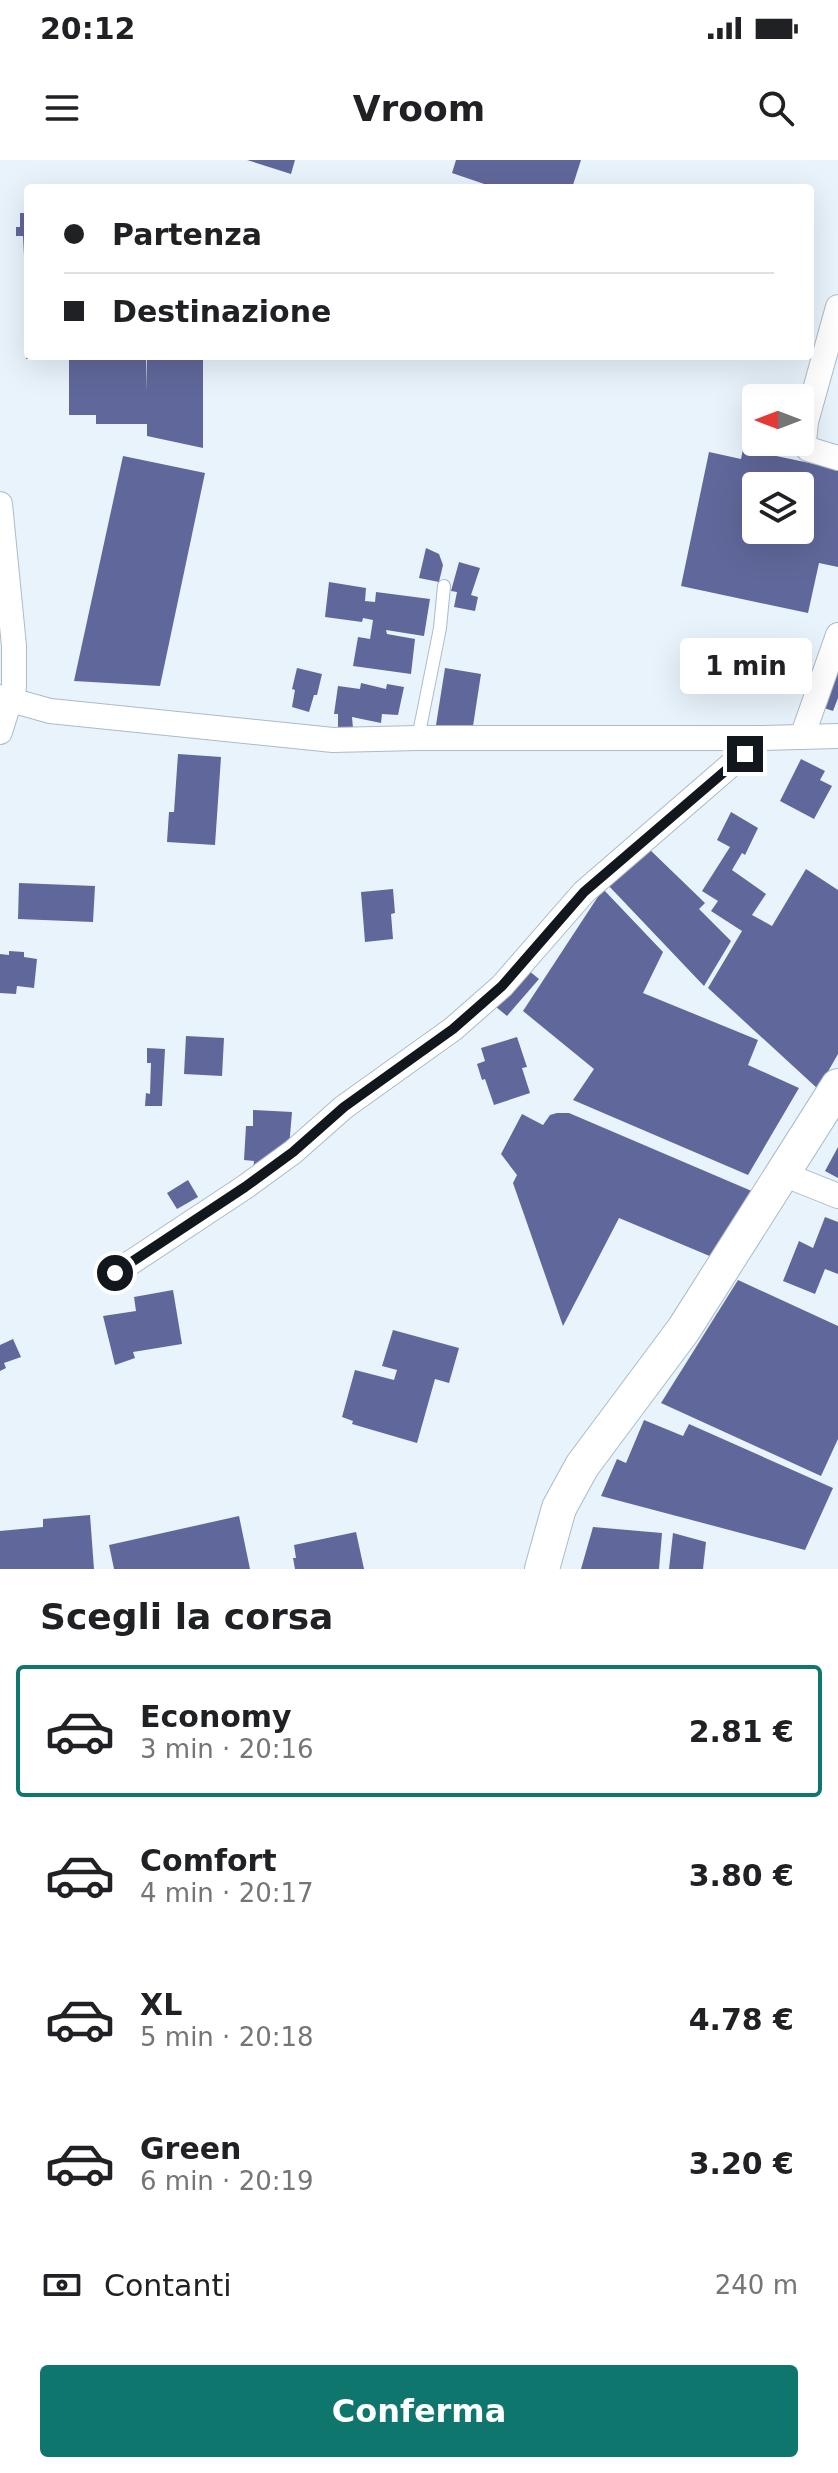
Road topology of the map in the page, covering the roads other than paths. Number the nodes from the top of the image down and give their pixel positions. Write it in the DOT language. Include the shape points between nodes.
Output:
graph roads {
  1 [pos="838,307"];
  2 [pos="838,458"];
  3 [pos="0,504"];
  4 [pos="444,586"];
  5 [pos="838,635"];
  6 [pos="5,699"];
  7 [pos="0,732"];
  8 [pos="838,736"];
  9 [pos="802,737"];
  10 [pos="418,738"];
  11 [pos="762,738"];
  12 [pos="838,1086"];
  13 [pos="783,1174"];
  14 [pos="838,1196"];
  15 [pos="115,1273"];
  16 [pos="542,1569"];
  1 -- 2 [label="street" via="804,441 808,449"];
  3 -- 6 [label="street" via="14,646 14,687"];
  4 -- 10 [label="lane"];
  5 -- 9 [label="street"];
  6 -- 7 [label="street"];
  6 -- 10 [label="street" via="50,711 333,740"];
  8 -- 9 [label="street"];
  9 -- 11 [label="street"];
  10 -- 11 [label="street"];
  11 -- 15 [label="street" via="584,892 502,986 453,1029 245,1187"];
  12 -- 13 [label="street"];
  13 -- 14 [label="street"];
  13 -- 16 [label="street" via="684,1329 582,1466 559,1508"];
}
